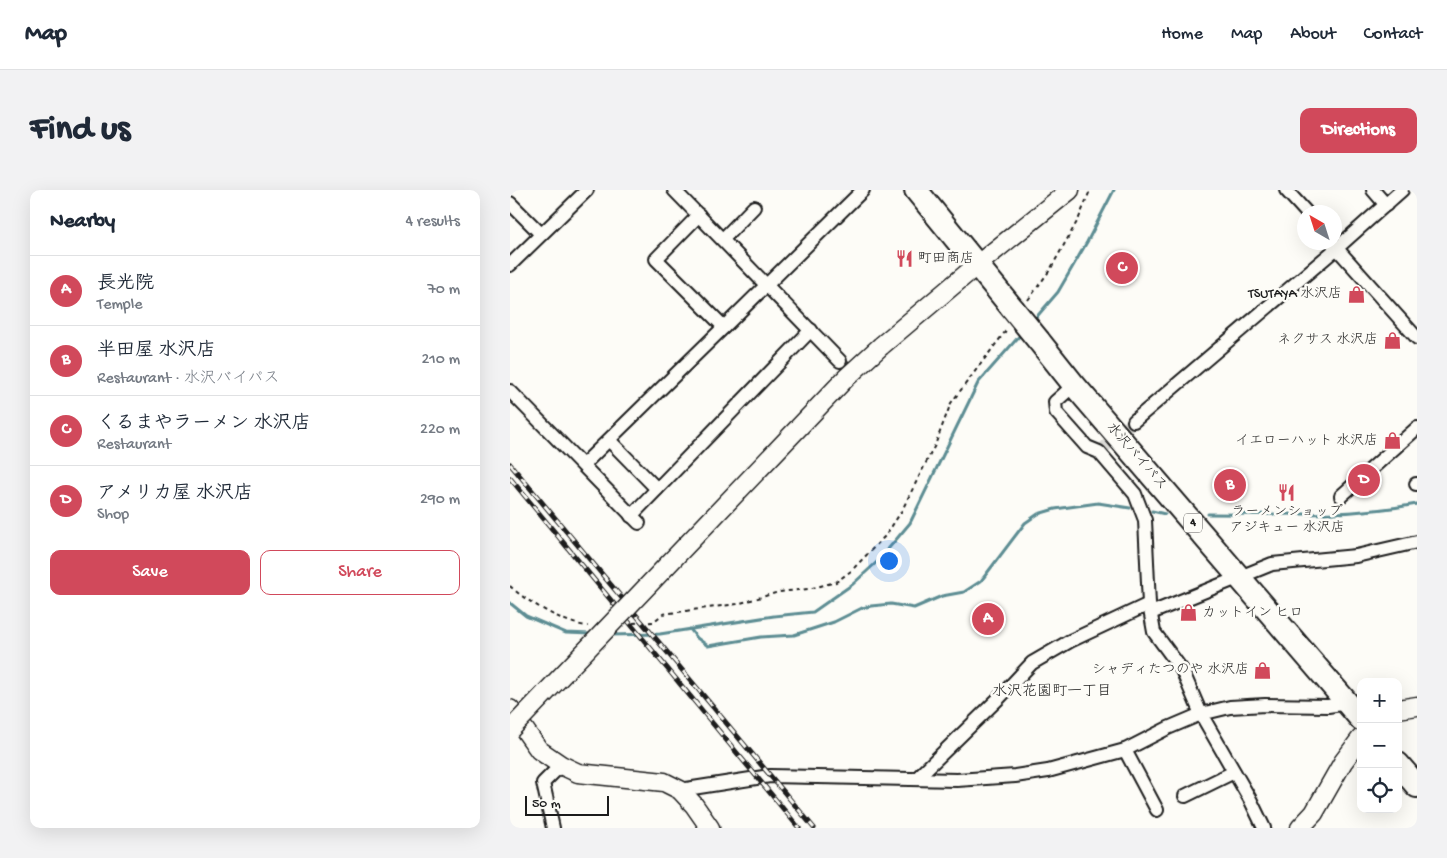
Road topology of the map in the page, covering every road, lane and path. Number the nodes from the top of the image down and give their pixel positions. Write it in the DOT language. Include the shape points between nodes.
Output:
graph roads {
  1 [pos="674,190"];
  2 [pos="863,190"];
  3 [pos="916,190"];
  4 [pos="1070,190"];
  5 [pos="1087,190"];
  6 [pos="1286,190"];
  7 [pos="1373,190"];
  8 [pos="1402,190"];
  9 [pos="581,192"];
  10 [pos="510,203"];
  11 [pos="1300,205"];
  12 [pos="1386,205"];
  13 [pos="754,207"];
  14 [pos="699,215"];
  15 [pos="541,234"];
  16 [pos="723,239"];
  17 [pos="1342,240"];
  18 [pos="1329,250"];
  19 [pos="1339,250"];
  20 [pos="510,265"];
  21 [pos="977,265"];
  22 [pos="766,284"];
  23 [pos="1016,313"];
  24 [pos="724,327"];
  25 [pos="811,330"];
  26 [pos="1417,338"];
  27 [pos="840,361"];
  28 [pos="1074,385"];
  29 [pos="510,391"];
  30 [pos="1134,421"];
  31 [pos="1417,428"];
  32 [pos="609,440"];
  33 [pos="583,465"];
  34 [pos="657,489"];
  35 [pos="1341,496"];
  36 [pos="1417,542"];
  37 [pos="1240,578"];
  38 [pos="510,586"];
  39 [pos="1150,609"];
  40 [pos="634,623"];
  41 [pos="595,626"];
  42 [pos="1417,706"];
  43 [pos="1402,708"];
  44 [pos="510,709"];
  45 [pos="1354,711"];
  46 [pos="1201,714"];
  47 [pos="510,730"];
  48 [pos="1357,743"];
  49 [pos="1126,750"];
  50 [pos="561,765"];
  51 [pos="1401,768"];
  52 [pos="1234,772"];
  53 [pos="916,779"];
  54 [pos="1417,786"];
  55 [pos="680,790"];
  56 [pos="1185,796"];
  57 [pos="1157,810"];
  58 [pos="554,828"];
  59 [pos="710,828"];
  60 [pos="1264,828"];
  61 [pos="1300,828"];
  1 -- 14 [label="street"];
  2 -- 22 [label="street"];
  3 -- 21 [label="highway, 水沢バイパス / 4"];
  4 -- 21 [label="street"];
  5 -- 23 [label="path" via="1090,193 1079,218 1050,270"];
  6 -- 11 [label="street"];
  7 -- 12 [label="street"];
  8 -- 12 [label="street"];
  9 -- 15 [label="street"];
  10 -- 15 [label="street"];
  12 -- 17 [label="street"];
  13 -- 16 [label="street"];
  14 -- 16 [label="street"];
  14 -- 24 [label="street" via="656,259"];
  15 -- 20 [label="street"];
  16 -- 22 [label="street"];
  18 -- 30 [label="street"];
  19 -- 26 [label="street"];
  21 -- 23 [label="highway, 水沢バイパス / 4"];
  21 -- 47 [label="street, bridge" via="846,378"];
  22 -- 24 [label="street"];
  22 -- 25 [label="street"];
  23 -- 28 [label="highway, 水沢バイパス / 4, bridge"];
  23 -- 40 [label="path" via="951,403 935,445 901,512 886,535 851,571 836,582 808,589 780,592 737,604 663,614 653,622"];
  24 -- 32 [label="street"];
  25 -- 27 [label="street"];
  25 -- 34 [label="street"];
  28 -- 37 [label="highway, 水沢バイパス / 4"];
  28 -- 39 [label="street" via="1055,402 1056,412 1087,447 1099,452 1135,494 1144,520"];
  29 -- 33 [label="street"];
  31 -- 35 [label="street"];
  32 -- 33 [label="street"];
  32 -- 34 [label="street"];
  33 -- 34 [label="street" via="635,520"];
  36 -- 37 [label="street" via="1356,556 1272,564"];
  37 -- 39 [label="street"];
  37 -- 45 [label="highway, 水沢バイパス / 4"];
  38 -- 41 [label="path" via="520,596 572,623"];
  39 -- 46 [label="street" via="1154,632 1182,670"];
  39 -- 53 [label="street" via="1070,641 1032,663"];
  42 -- 43 [label="street"];
  44 -- 50 [label="street" via="539,750"];
  45 -- 46 [label="street" via="1328,706 1265,705 1230,707"];
  46 -- 49 [label="street"];
  46 -- 52 [label="street"];
  48 -- 61 [label="street" via="1314,813"];
  49 -- 53 [label="street" via="1039,772 974,779"];
  49 -- 57 [label="street"];
  50 -- 55 [label="street" via="578,774 664,782"];
  50 -- 58 [label="street" via="543,784"];
  51 -- 54 [label="highway"];
  52 -- 56 [label="street"];
  52 -- 60 [label="street"];
  53 -- 55 [label="street" via="770,776"];
  55 -- 59 [label="street"];
}
